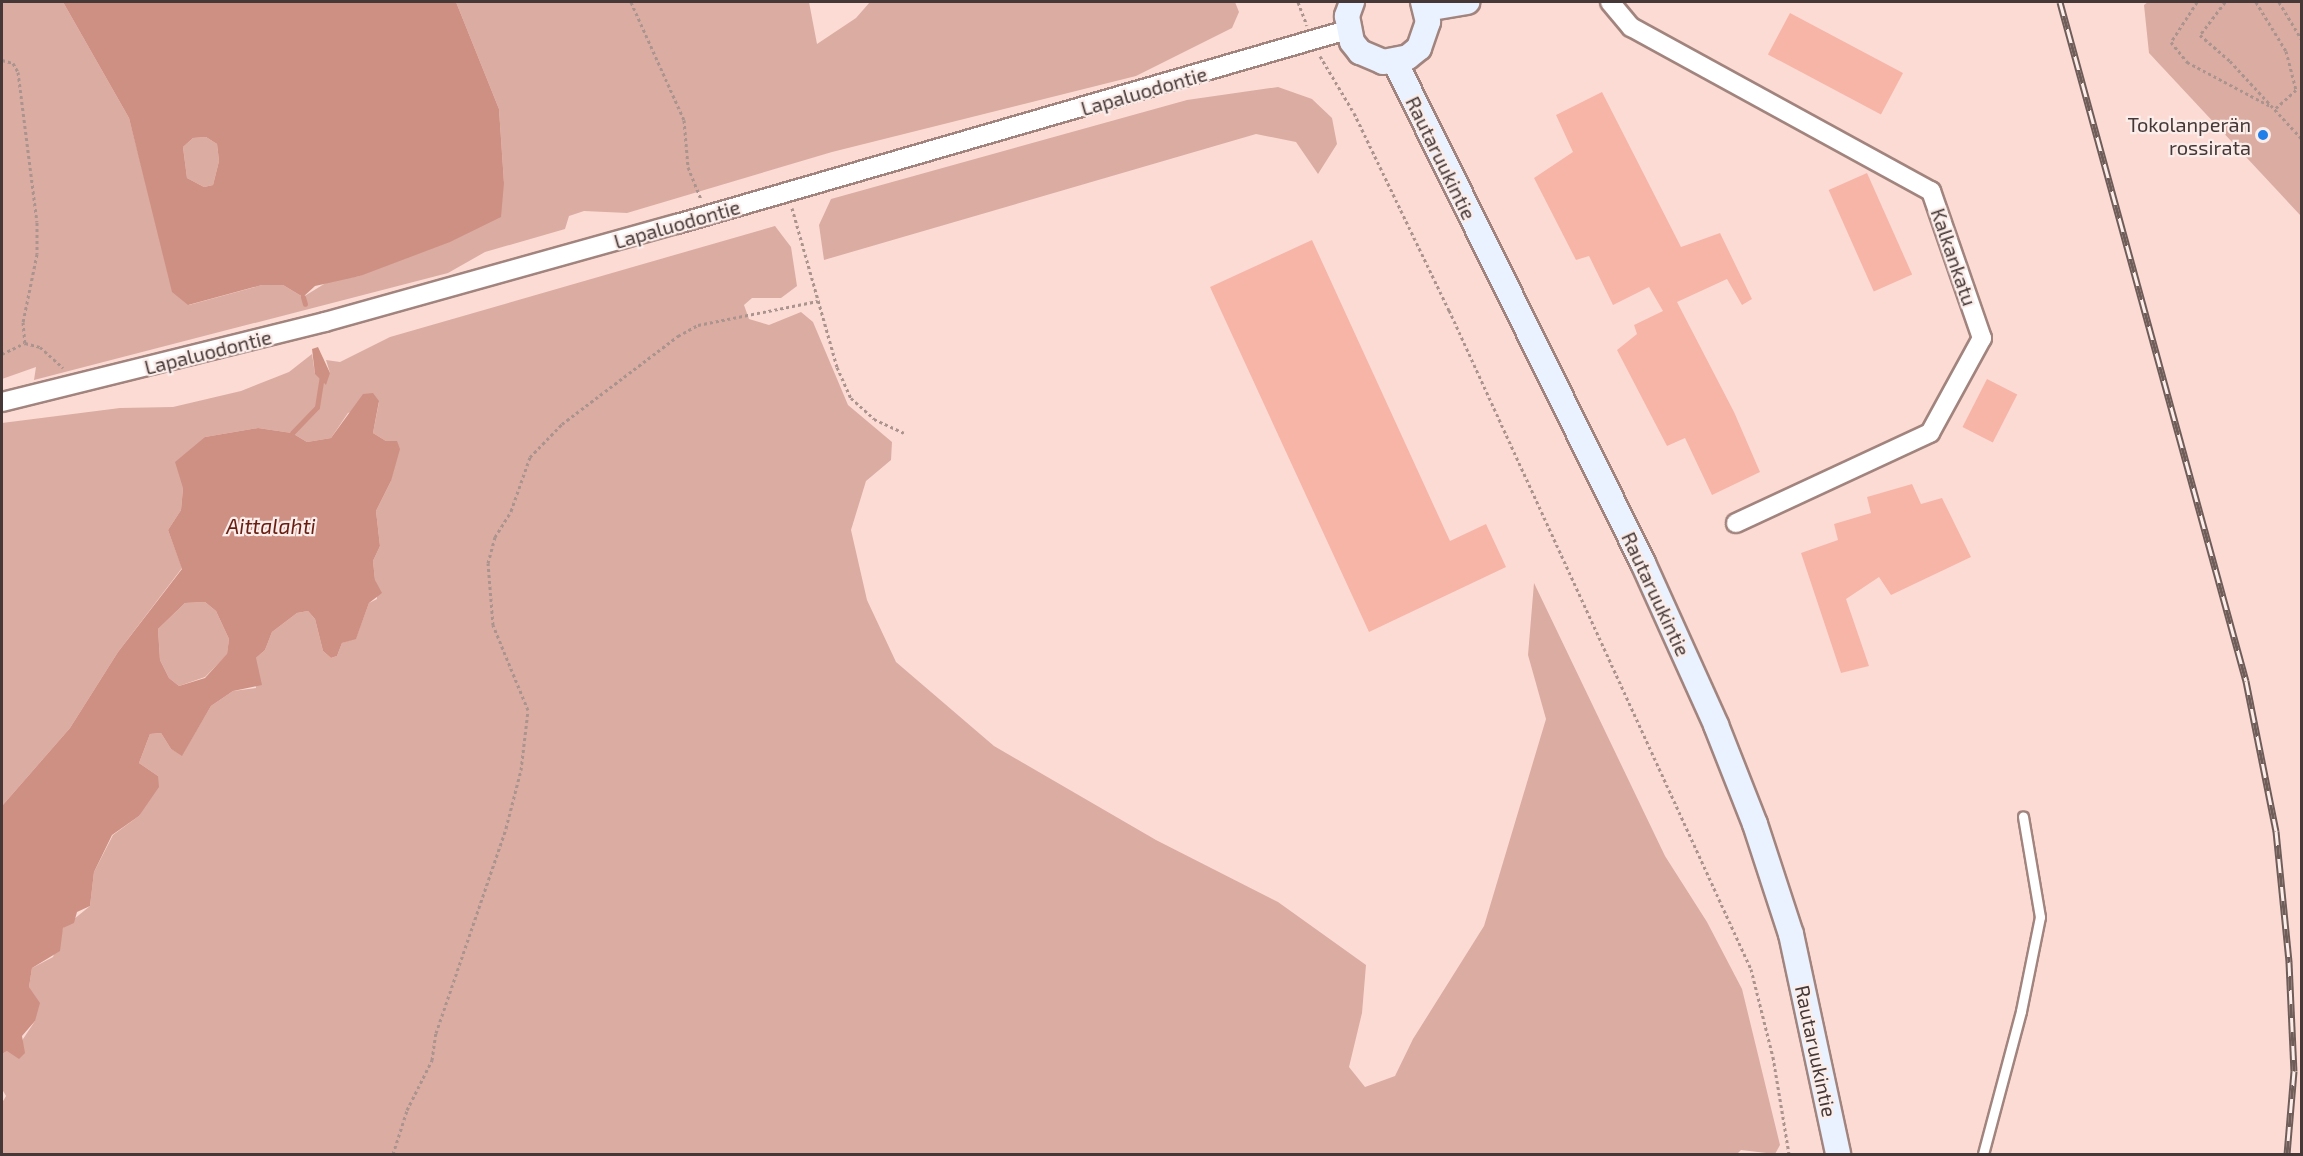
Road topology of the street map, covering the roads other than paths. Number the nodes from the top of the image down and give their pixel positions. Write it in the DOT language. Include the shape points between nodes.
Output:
graph roads {
  1 [pos="1352,2"];
  2 [pos="1467,2"];
  3 [pos="1610,2"];
  4 [pos="1425,5"];
  5 [pos="1347,30"];
  6 [pos="1395,62"];
  7 [pos="2,402"];
  8 [pos="1736,523"];
  9 [pos="2023,816"];
  10 [pos="1838,1155"];
  11 [pos="1983,1155"];
  1 -- 5 [label="main road"];
  2 -- 4 [label="main road"];
  3 -- 8 [label="street, Kalkankatu" via="1631,27 1931,191 1982,338 1930,433"];
  4 -- 6 [label="main road" via="1428,22 1419,48"];
  5 -- 6 [label="main road" via="1360,52 1370,59"];
  5 -- 7 [label="street, Lapaluodontie" via="325,322"];
  6 -- 10 [label="main road, Rautaruukintie" via="1643,563 1720,736 1755,824 1791,934"];
  9 -- 11 [label="lane" via="2040,917 2021,1011"];
}
